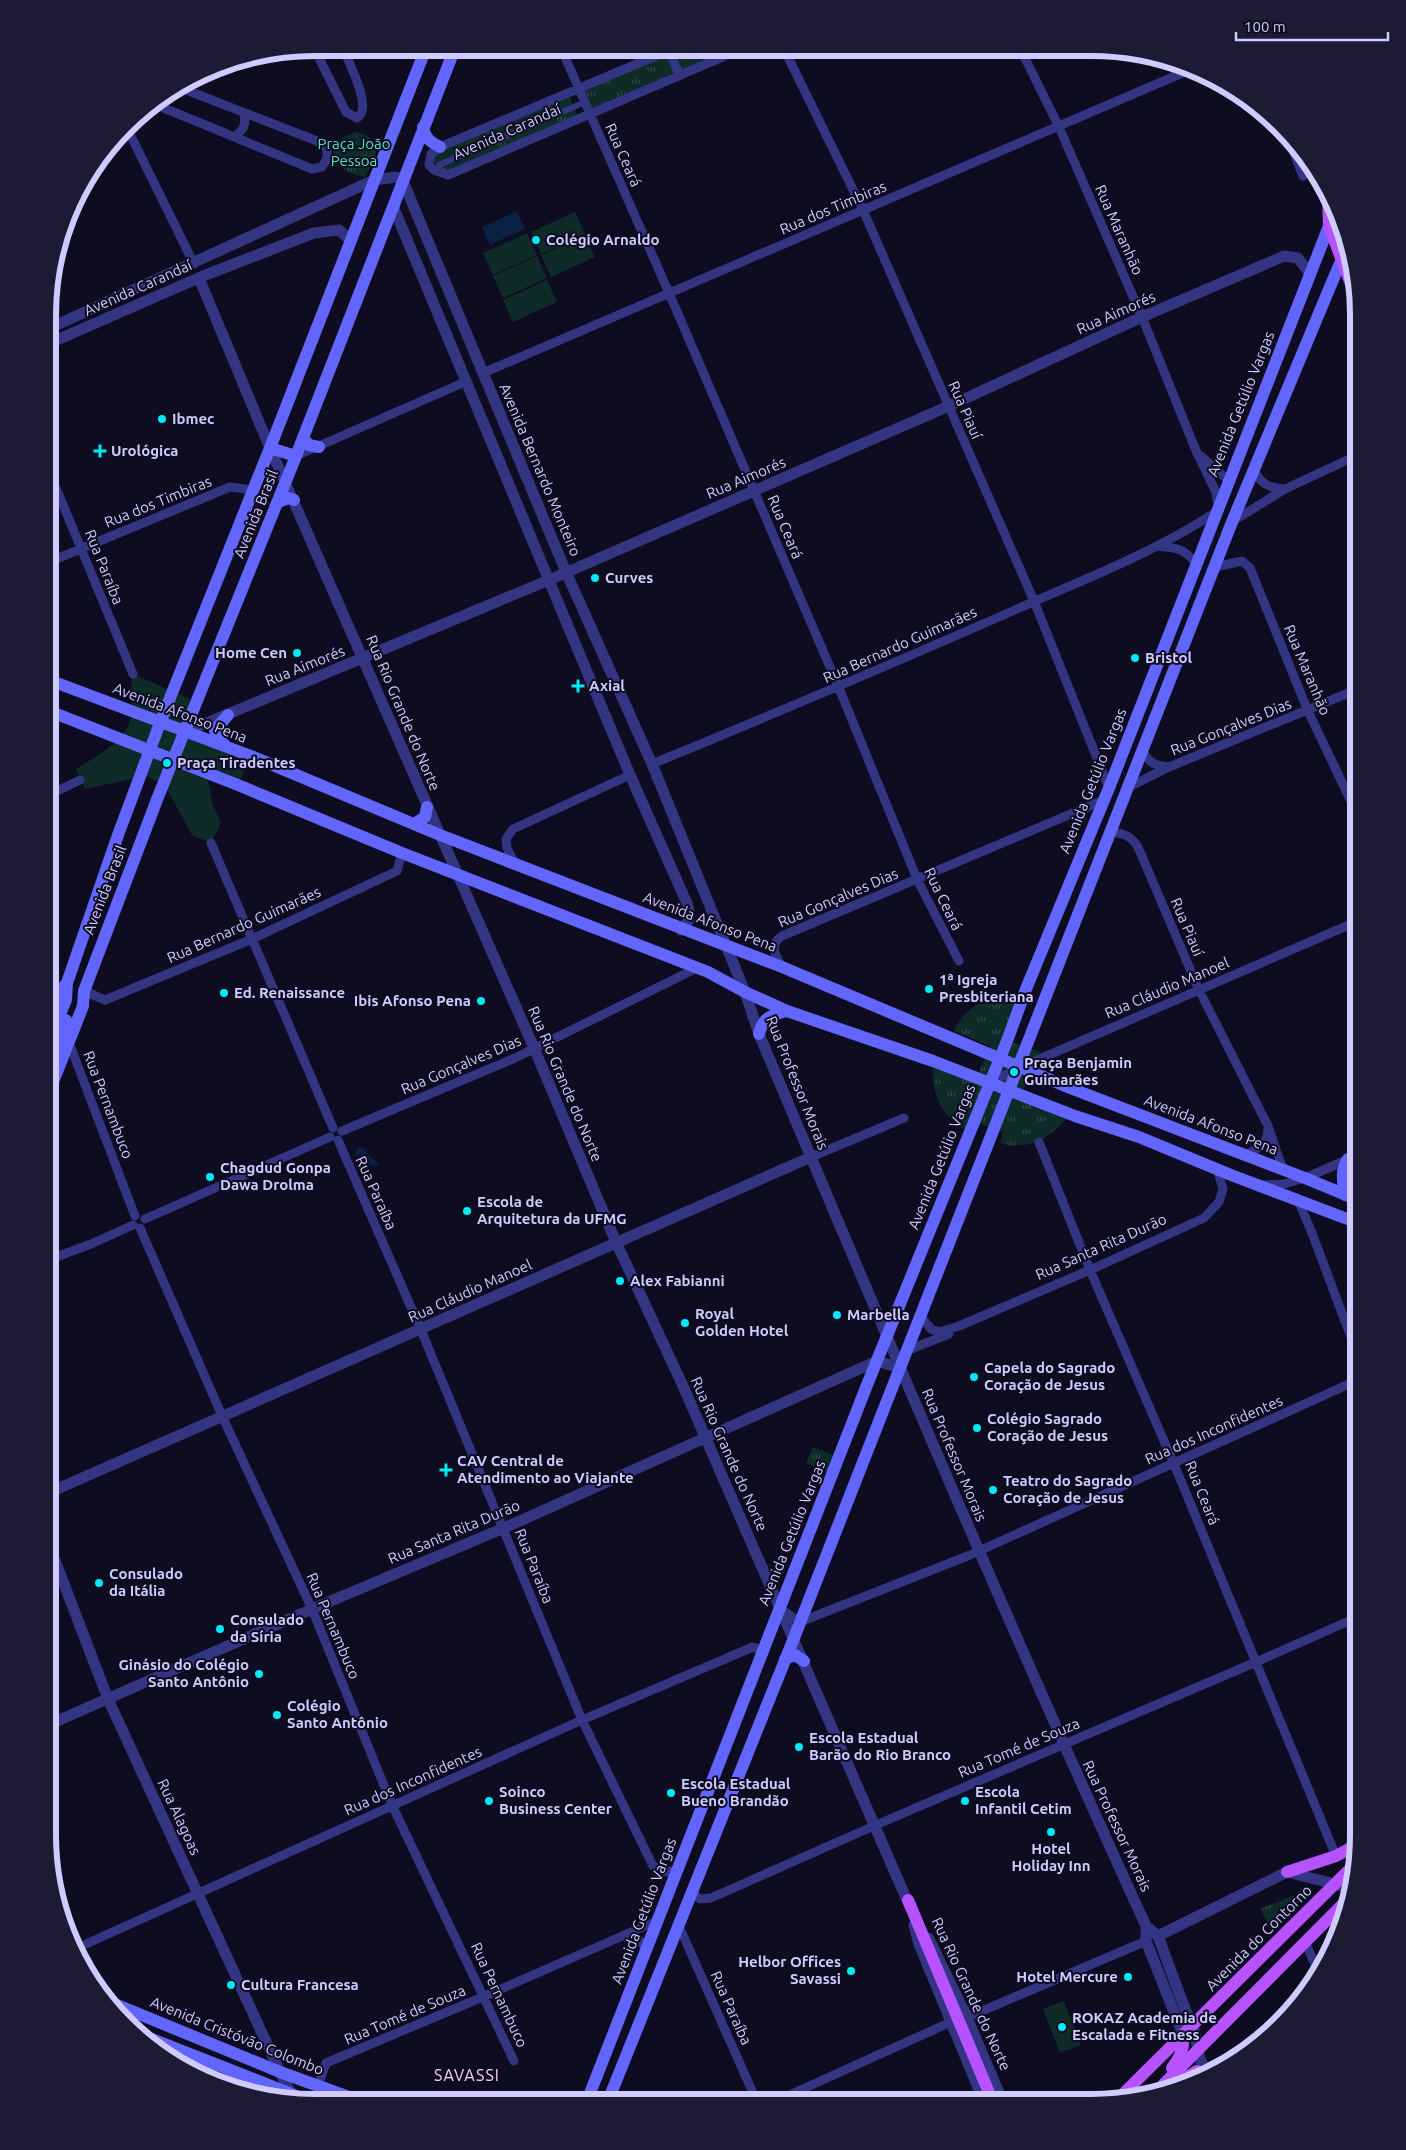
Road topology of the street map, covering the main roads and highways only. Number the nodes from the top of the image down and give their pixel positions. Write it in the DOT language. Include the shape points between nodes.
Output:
graph roads {
  1 [pos="423,56"];
  2 [pos="452,56"];
  3 [pos="423,127"];
  4 [pos="440,147"];
  5 [pos="1329,213"];
  6 [pos="1329,226"];
  7 [pos="1343,258"];
  8 [pos="1344,259"];
  9 [pos="303,438"];
  10 [pos="319,447"];
  11 [pos="270,448"];
  12 [pos="296,456"];
  13 [pos="1254,470"];
  14 [pos="1228,480"];
  15 [pos="294,500"];
  16 [pos="278,502"];
  17 [pos="1232,522"];
  18 [pos="1207,537"];
  19 [pos="56,683"];
  20 [pos="56,714"];
  21 [pos="228,715"];
  22 [pos="160,723"];
  23 [pos="185,732"];
  24 [pos="227,747"];
  25 [pos="150,752"];
  26 [pos="174,760"];
  27 [pos="427,808"];
  28 [pos="414,824"];
  29 [pos="84,989"];
  30 [pos="58,1011"];
  31 [pos="787,1011"];
  32 [pos="56,1029"];
  33 [pos="759,1034"];
  34 [pos="999,1059"];
  35 [pos="1019,1068"];
  36 [pos="989,1083"];
  37 [pos="1009,1091"];
  38 [pos="1350,1160"];
  39 [pos="1345,1195"];
  40 [pos="1350,1197"];
  41 [pos="1350,1219"];
  42 [pos="785,1659"];
  43 [pos="804,1661"];
  44 [pos="1349,1849"];
  45 [pos="1287,1872"];
  46 [pos="1347,1873"];
  47 [pos="908,1900"];
  48 [pos="1339,1908"];
  49 [pos="120,2006"];
  50 [pos="1184,2035"];
  51 [pos="161,2043"];
  52 [pos="1161,2084"];
  53 [pos="1163,2084"];
  54 [pos="281,2092"];
  55 [pos="1125,2092"];
  56 [pos="340,2094"];
  57 [pos="589,2094"];
  58 [pos="611,2094"];
  59 [pos="990,2094"];
  1 -- 11 [label="main road, Avenida Brasil"];
  2 -- 3 [label="main road, Avenida Brasil"];
  3 -- 4 [label="main road" via="425,136"];
  3 -- 9 [label="main road, Avenida Brasil"];
  5 -- 6 [label="main road"];
  6 -- 7 [label="main road"];
  6 -- 14 [label="main road, Avenida Getúlio Vargas"];
  8 -- 13 [label="main road"];
  9 -- 10 [label="main road" via="309,445"];
  9 -- 12 [label="main road, Avenida Brasil"];
  11 -- 12 [label="main road"];
  11 -- 22 [label="main road, Avenida Brasil"];
  12 -- 16 [label="main road, Avenida Brasil"];
  13 -- 14 [label="main road" via="1239,481"];
  13 -- 17 [label="main road"];
  14 -- 18 [label="main road, Avenida Getúlio Vargas"];
  15 -- 16 [label="main road"];
  16 -- 23 [label="main road, Avenida Brasil"];
  17 -- 18 [label="main road"];
  17 -- 35 [label="main road"];
  18 -- 34 [label="main road, Avenida Getúlio Vargas"];
  19 -- 22 [label="main road, Avenida Afonso Pena"];
  20 -- 25 [label="main road"];
  21 -- 24 [label="main road" via="215,730 217,738"];
  22 -- 23 [label="main road, Avenida Afonso Pena"];
  22 -- 25 [label="main road, Avenida Brasil"];
  23 -- 24 [label="main road, Avenida Afonso Pena"];
  23 -- 26 [label="main road, Avenida Brasil"];
  24 -- 28 [label="main road, Avenida Afonso Pena"];
  25 -- 26 [label="main road"];
  25 -- 30 [label="main road, Avenida Brasil"];
  26 -- 29 [label="main road, Avenida Brasil"];
  26 -- 31 [label="main road" via="708,972"];
  27 -- 28 [label="main road" via="425,817"];
  28 -- 34 [label="main road, Avenida Afonso Pena" via="782,967"];
  29 -- 30 [label="main road, Avenida Brasil"];
  29 -- 30 [label="main road, Avenida Brasil" via="83,1006"];
  30 -- 32 [label="main road, Avenida Brasil"];
  31 -- 33 [label="main road" via="769,1016 761,1023"];
  31 -- 36 [label="main road"];
  34 -- 35 [label="main road, Avenida Afonso Pena"];
  34 -- 36 [label="main road, Avenida Getúlio Vargas"];
  35 -- 37 [label="main road"];
  35 -- 39 [label="main road, Avenida Afonso Pena"];
  36 -- 37 [label="main road"];
  36 -- 57 [label="main road, Avenida Getúlio Vargas"];
  37 -- 41 [label="main road" via="1139,1137"];
  37 -- 42 [label="main road"];
  38 -- 39 [label="main road" via="1343,1167"];
  39 -- 40 [label="main road, Avenida Afonso Pena"];
  42 -- 43 [label="main road" via="795,1655"];
  42 -- 58 [label="main road"];
  44 -- 45 [label="main road"];
  46 -- 50 [label="main road, Avenida do Contorno"];
  47 -- 59 [label="main road"];
  48 -- 53 [label="main road"];
  49 -- 56 [label="main road, Avenida Cristóvão Colombo"];
  50 -- 52 [label="main road" via="1178,2061"];
  50 -- 55 [label="main road, Avenida do Contorno"];
  51 -- 54 [label="main road"];
}
